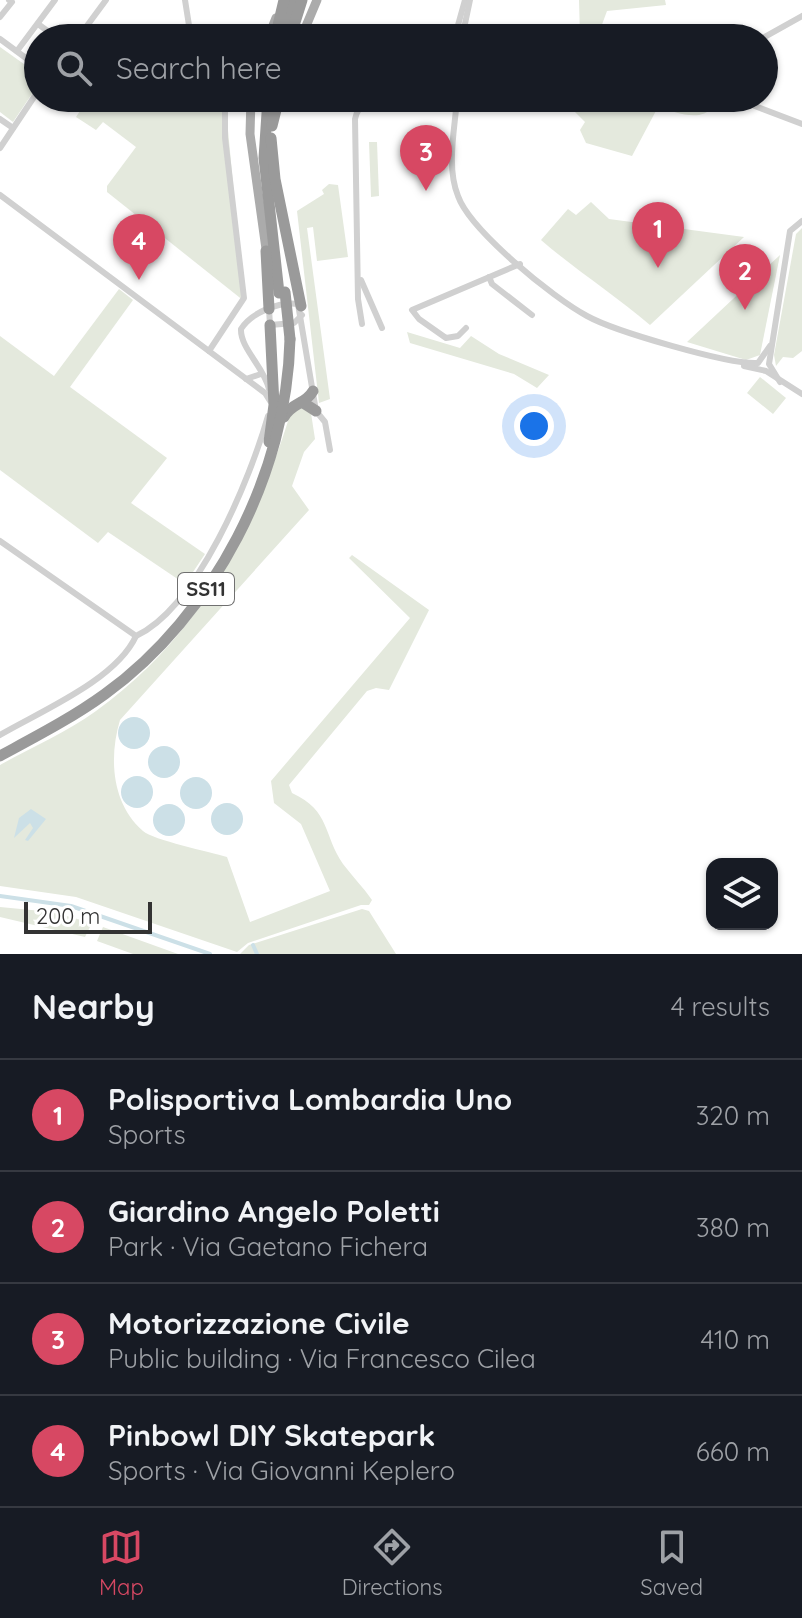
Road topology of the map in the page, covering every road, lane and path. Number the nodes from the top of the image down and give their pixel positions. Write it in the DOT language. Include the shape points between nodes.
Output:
graph roads {
  1 [pos="9,0"];
  2 [pos="55,0"];
  3 [pos="106,0"];
  4 [pos="185,0"];
  5 [pos="284,0"];
  6 [pos="294,0"];
  7 [pos="302,0"];
  8 [pos="317,0"];
  9 [pos="468,0"];
  10 [pos="802,16"];
  11 [pos="0,17"];
  12 [pos="38,24"];
  13 [pos="88,24"];
  14 [pos="189,24"];
  15 [pos="274,24"];
  16 [pos="278,24"];
  17 [pos="286,24"];
  18 [pos="294,24"];
  19 [pos="307,24"];
  20 [pos="460,24"];
  21 [pos="778,30"];
  22 [pos="0,39"];
  23 [pos="24,42"];
  24 [pos="17,51"];
  25 [pos="24,56"];
  26 [pos="24,112"];
  27 [pos="225,112"];
  28 [pos="251,112"];
  29 [pos="268,112"];
  30 [pos="274,112"];
  31 [pos="358,112"];
  32 [pos="456,112"];
  33 [pos="764,112"];
  34 [pos="0,119"];
  35 [pos="802,124"];
  36 [pos="13,128"];
  37 [pos="269,136"];
  38 [pos="0,148"];
  39 [pos="264,158"];
  40 [pos="0,195"];
  41 [pos="799,222"];
  42 [pos="267,256"];
  43 [pos="520,264"];
  44 [pos="359,277"];
  45 [pos="489,277"];
  46 [pos="282,292"];
  47 [pos="370,303"];
  48 [pos="359,306"];
  49 [pos="269,309"];
  50 [pos="302,310"];
  51 [pos="532,315"];
  52 [pos="253,318"];
  53 [pos="293,323"];
  54 [pos="362,324"];
  55 [pos="270,325"];
  56 [pos="382,328"];
  57 [pos="466,328"];
  58 [pos="305,333"];
  59 [pos="286,339"];
  60 [pos="209,351"];
  61 [pos="764,366"];
  62 [pos="263,372"];
  63 [pos="246,379"];
  64 [pos="258,388"];
  65 [pos="313,391"];
  66 [pos="802,394"];
  67 [pos="270,402"];
  68 [pos="302,402"];
  69 [pos="316,411"];
  70 [pos="279,428"];
  71 [pos="269,442"];
  72 [pos="330,450"];
  73 [pos="0,541"];
  74 [pos="136,636"];
  75 [pos="0,735"];
  76 [pos="0,748"];
  77 [pos="0,756"];
  1 -- 11 [label="street"];
  2 -- 12 [label="street"];
  3 -- 13 [label="street"];
  4 -- 14 [label="street"];
  5 -- 15 [label="main road"];
  5 -- 16 [label="highway"];
  6 -- 17 [label="highway"];
  7 -- 18 [label="highway"];
  8 -- 19 [label="main road"];
  9 -- 20 [label="street"];
  10 -- 21 [label="street"];
  22 -- 24 [label="street"];
  23 -- 24 [label="street"];
  24 -- 25 [label="street"];
  26 -- 36 [label="street"];
  27 -- 60 [label="street" via="244,298"];
  28 -- 42 [label="main road"];
  29 -- 37 [label="highway, SS11"];
  30 -- 37 [label="highway, SS11"];
  31 -- 44 [label="street"];
  32 -- 43 [label="street" via="456,193 477,227"];
  33 -- 35 [label="street"];
  34 -- 36 [label="street"];
  36 -- 38 [label="street"];
  37 -- 39 [label="highway, SS11"];
  37 -- 46 [label="highway, SS11"];
  37 -- 50 [label="highway"];
  39 -- 42 [label="highway"];
  39 -- 46 [label="highway, SS11"];
  40 -- 60 [label="street"];
  41 -- 61 [label="street" via="788,239"];
  42 -- 49 [label="highway"];
  43 -- 45 [label="street"];
  43 -- 61 [label="street" via="601,323"];
  44 -- 47 [label="street"];
  44 -- 48 [label="street"];
  45 -- 51 [label="street"];
  45 -- 57 [label="street" via="412,310 446,338"];
  46 -- 59 [label="highway, SS11"];
  47 -- 48 [label="street"];
  47 -- 56 [label="street"];
  48 -- 54 [label="street"];
  49 -- 50 [label="street" via="292,303"];
  49 -- 52 [label="street"];
  49 -- 55 [label="street"];
  50 -- 53 [label="street"];
  50 -- 58 [label="street"];
  52 -- 55 [label="street"];
  52 -- 62 [label="street" via="241,334"];
  53 -- 55 [label="street"];
  53 -- 58 [label="street"];
  55 -- 71 [label="highway" via="274,394"];
  58 -- 65 [label="street"];
  59 -- 70 [label="highway, SS11" via="289,371"];
  59 -- 71 [label="highway, SS11"];
  60 -- 63 [label="street"];
  61 -- 66 [label="street"];
  62 -- 63 [label="street"];
  62 -- 64 [label="street"];
  62 -- 67 [label="street"];
  63 -- 64 [label="street"];
  64 -- 67 [label="street"];
  65 -- 68 [label="highway"];
  65 -- 69 [label="street"];
  67 -- 74 [label="street" via="257,452 210,553 179,599 153,627"];
  68 -- 69 [label="highway"];
  68 -- 70 [label="highway" via="288,410"];
  69 -- 72 [label="street" via="325,422"];
  70 -- 77 [label="highway, SS11" via="225,557 174,631 104,695"];
  71 -- 76 [label="highway, SS11" via="222,547 166,629 102,687"];
  73 -- 74 [label="street"];
  74 -- 75 [label="street" via="131,648 98,677"];
}
